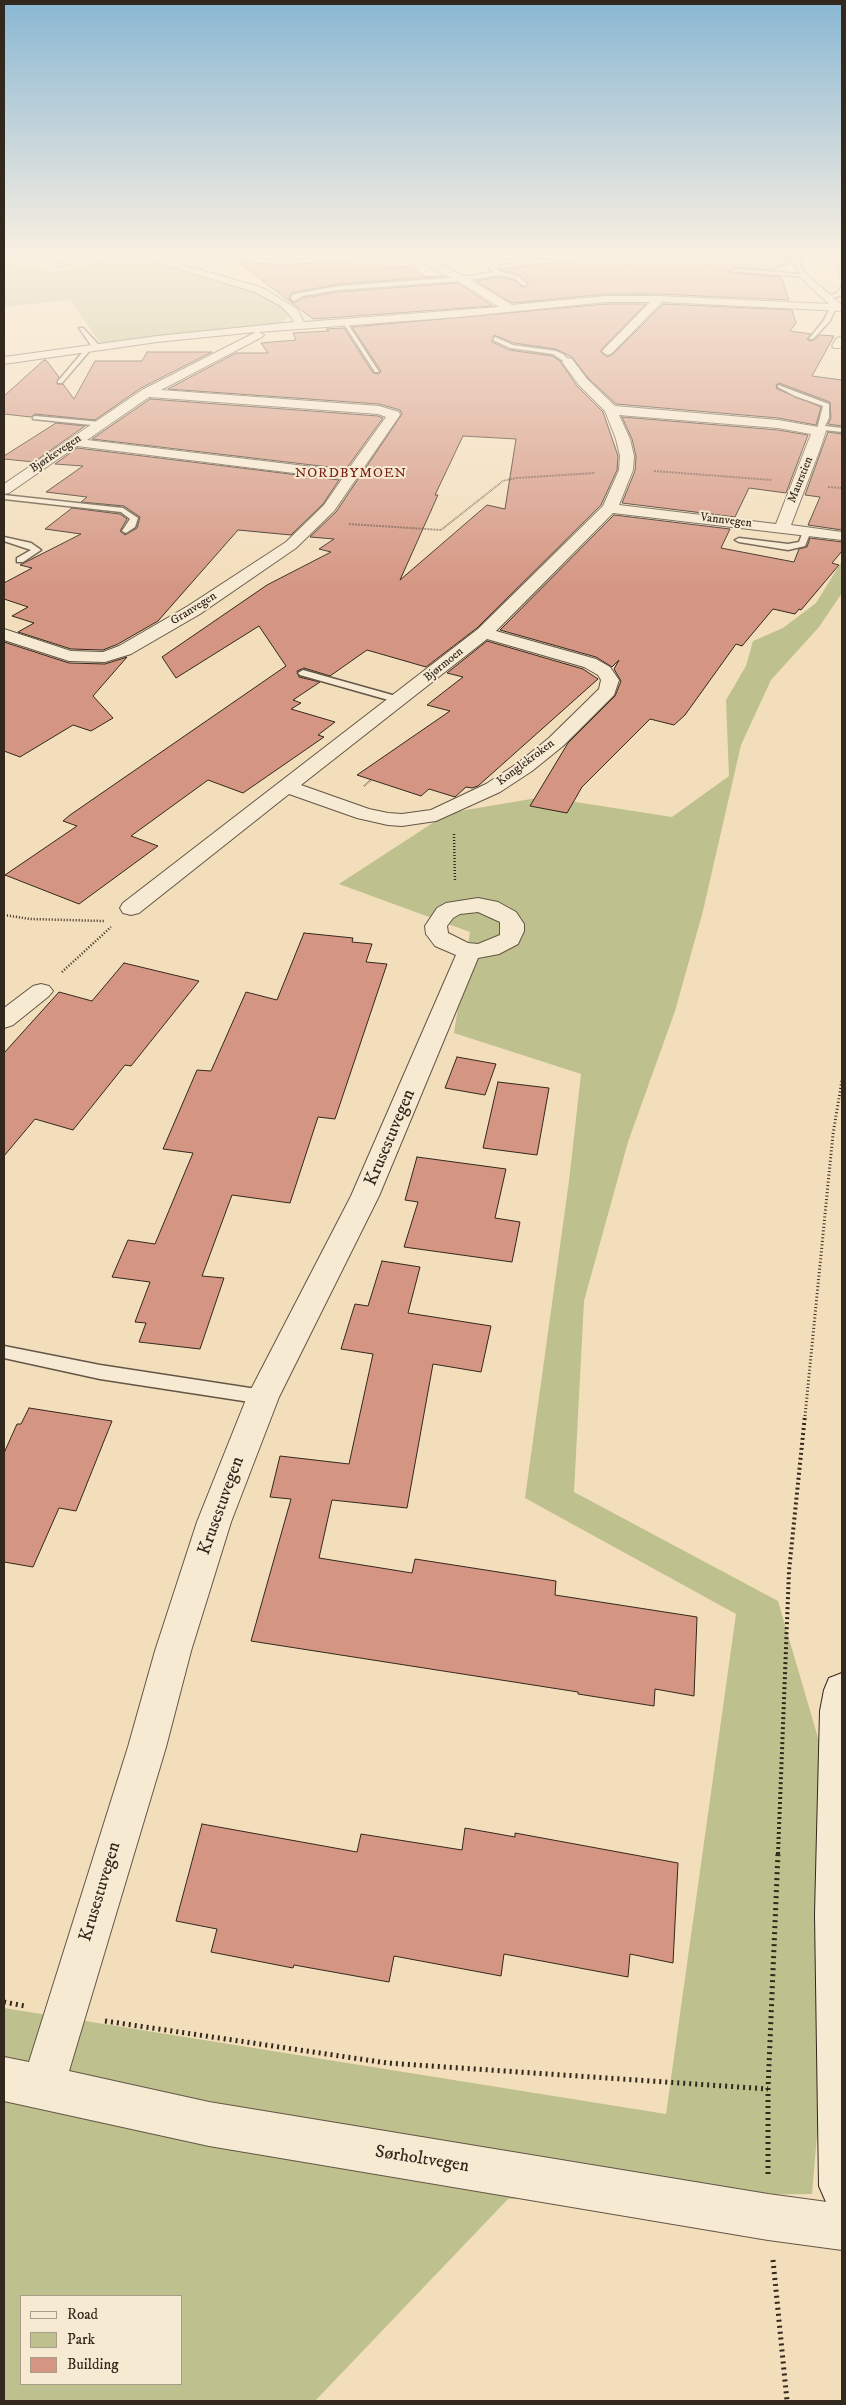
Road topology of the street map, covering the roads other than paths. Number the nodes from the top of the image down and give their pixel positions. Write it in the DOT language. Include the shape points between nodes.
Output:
graph roads {
  1 [pos="72,369"];
  2 [pos="192,369"];
  3 [pos="573,369"];
  4 [pos="60,382"];
  5 [pos="780,386"];
  6 [pos="146,393"];
  7 [pos="611,410"];
  8 [pos="36,418"];
  9 [pos="101,424"];
  10 [pos="819,429"];
  11 [pos="842,430"];
  12 [pos="74,442"];
  13 [pos="350,476"];
  14 [pos="6,487"];
  15 [pos="4,497"];
  16 [pos="610,508"];
  17 [pos="782,528"];
  18 [pos="126,531"];
  19 [pos="808,532"];
  20 [pos="842,536"];
  21 [pos="4,539"];
  22 [pos="739,540"];
  23 [pos="20,560"];
  24 [pos="484,633"];
  25 [pos="4,634"];
  26 [pos="303,673"];
  27 [pos="399,700"];
  28 [pos="288,787"];
  29 [pos="131,908"];
  30 [pos="470,950"];
  31 [pos="41,990"];
  32 [pos="4,1020"];
  33 [pos="4,1352"];
  34 [pos="263,1397"];
  35 [pos="842,1690"];
  36 [pos="23,2083"];
  37 [pos="842,2186"];
  38 [pos="842,2227"];
  1 -- 4 [label="lane"];
  2 -- 6 [label="street, Bjørkevegen"];
  3 -- 7 [label="street, Bjørmoen"];
  5 -- 10 [label="lane, Maurstien" via="827,405"];
  6 -- 9 [label="street, Bjørkevegen"];
  6 -- 13 [label="street, Granvegen" via="392,412 394,415"];
  7 -- 10 [label="street"];
  7 -- 16 [label="street, Bjørmoen" via="627,456 626,470"];
  8 -- 9 [label="lane"];
  9 -- 12 [label="street, Bjørkevegen"];
  10 -- 11 [label="lane"];
  10 -- 17 [label="street, Maurstien"];
  12 -- 13 [label="street"];
  12 -- 14 [label="street, Bjørkevegen"];
  13 -- 25 [label="street, Granvegen" via="328,508 291,545 194,610 125,650 105,657 69,656"];
  15 -- 18 [label="lane" via="123,510 134,518"];
  16 -- 17 [label="street, Vannvegen"];
  16 -- 24 [label="street, Bjørmoen"];
  17 -- 19 [label="street, Vannvegen"];
  19 -- 20 [label="street, Vannvegen"];
  19 -- 22 [label="lane" via="802,544 788,547"];
  21 -- 23 [label="lane" via="37,550"];
  24 -- 27 [label="street, Bjørmoen"];
  24 -- 28 [label="street, Konglekroken" via="590,664 604,671 610,680 608,691 525,767 493,788 436,815 388,819 364,814"];
  26 -- 27 [label="lane"];
  27 -- 28 [label="street, Bjørmoen"];
  28 -- 29 [label="street, Bjørmoen"];
  30 -- 34 [label="street, Krusestuvegen" via="366,1196"];
  31 -- 32 [label="street"];
  33 -- 34 [label="lane" via="100,1372"];
  34 -- 36 [label="street, Krusestuvegen" via="205,1550 172,1651 147,1746 65,2015"];
  35 -- 37 [label="street" via="838,1711 835,1914"];
  36 -- 38 [label="street, Sørholtvegen" via="209,2124"];
}
